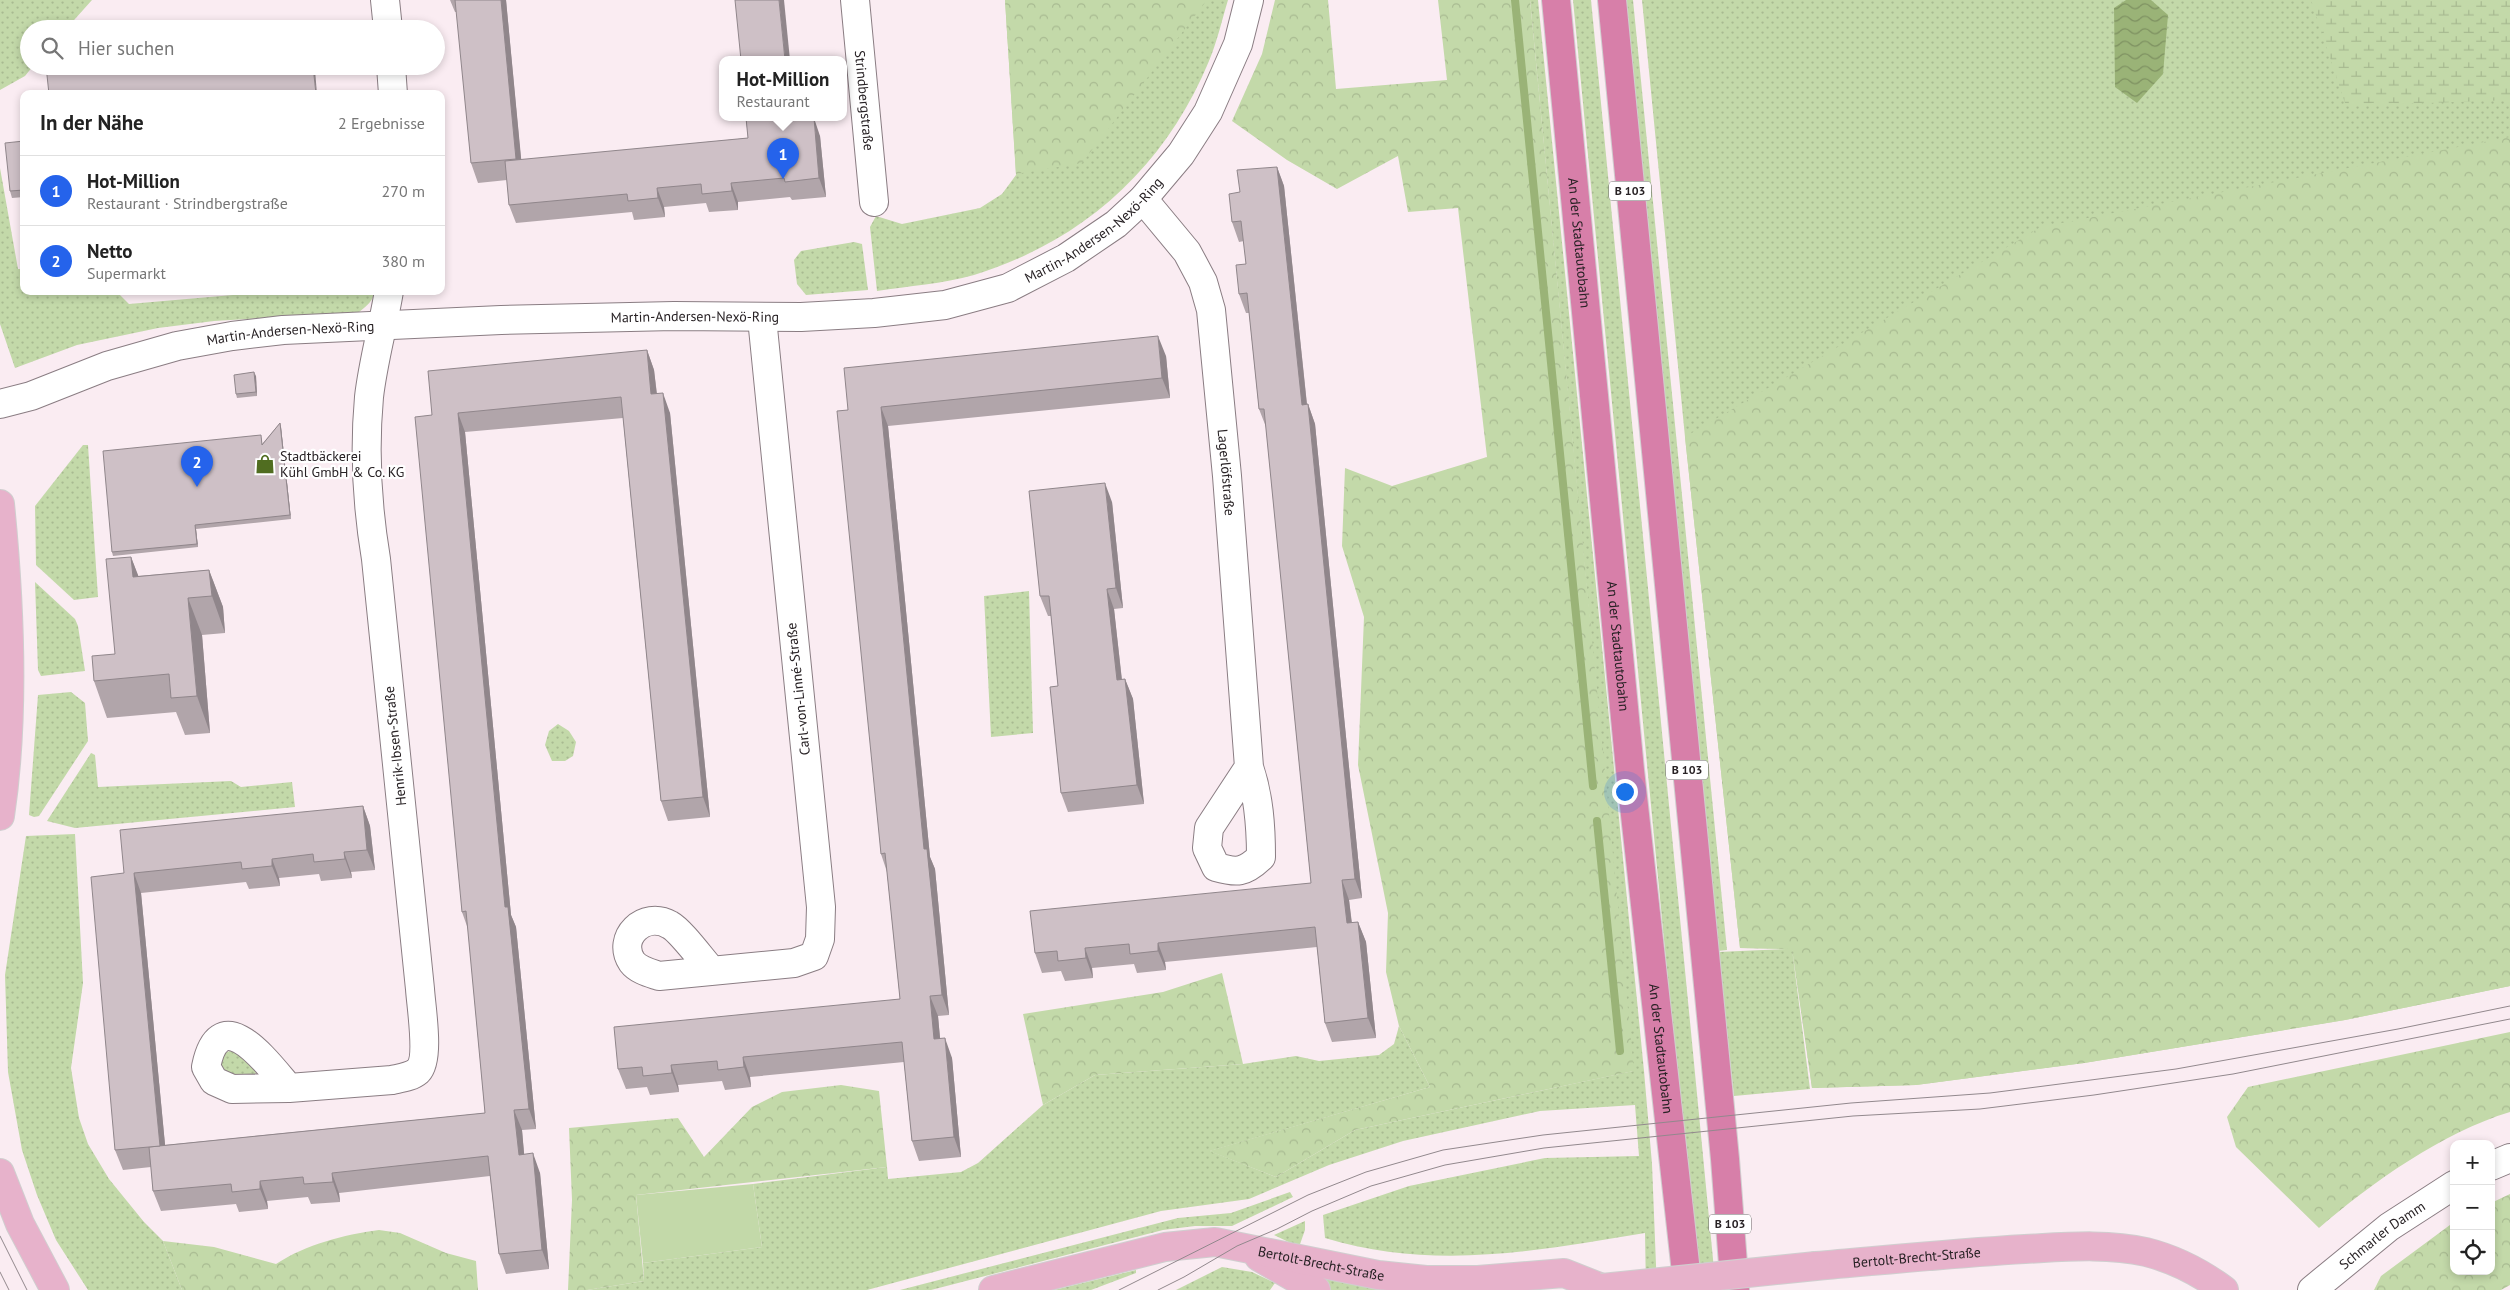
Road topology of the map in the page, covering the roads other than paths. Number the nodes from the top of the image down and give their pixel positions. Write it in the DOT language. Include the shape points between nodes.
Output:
graph roads {
  1 [pos="386,0"];
  2 [pos="855,0"];
  3 [pos="1249,0"];
  4 [pos="1556,0"];
  5 [pos="1612,0"];
  6 [pos="387,20"];
  7 [pos="392,75"];
  8 [pos="393,90"];
  9 [pos="1143,199"];
  10 [pos="874,202"];
  11 [pos="388,295"];
  12 [pos="762,318"];
  13 [pos="383,325"];
  14 [pos="0,404"];
  15 [pos="0,504"];
  16 [pos="1249,768"];
  17 [pos="0,816"];
  18 [pos="712,971"];
  19 [pos="289,1088"];
  20 [pos="2510,1158"];
  21 [pos="2495,1164"];
  22 [pos="0,1173"];
  23 [pos="2450,1188"];
  24 [pos="1248,1250"];
  25 [pos="1593,1289"];
  26 [pos="55,1290"];
  27 [pos="994,1290"];
  28 [pos="1316,1290"];
  29 [pos="1688,1290"];
  30 [pos="1736,1290"];
  31 [pos="2224,1290"];
  32 [pos="2312,1290"];
  1 -- 6 [label="street"];
  2 -- 10 [label="street, Strindbergstraße"];
  3 -- 9 [label="street, Martin-Andersen-Nexö-Ring" via="1238,44 1208,112 1181,154"];
  4 -- 29 [label="highway, An der Stadtautobahn" via="1629,760"];
  5 -- 30 [label="highway, B 103"];
  7 -- 8 [label="street"];
  9 -- 12 [label="street, Martin-Andersen-Nexö-Ring" via="1116,224 1066,258 1008,288 944,305"];
  9 -- 16 [label="street, Lagerlöfstraße" via="1187,252 1203,282 1211,310 1228,476"];
  11 -- 13 [label="street, Henrik-Ibsen-Straße"];
  12 -- 13 [label="street, Martin-Andersen-Nexö-Ring" via="665,316"];
  12 -- 18 [label="street, Carl-von-Linné-Straße" via="821,907 820,939 814,956 794,963"];
  13 -- 14 [label="street, Martin-Andersen-Nexö-Ring" via="283,330 177,346 107,366 30,396"];
  13 -- 19 [label="street, Henrik-Ibsen-Straße" via="370,396 366,459 424,1055 419,1070 407,1077"];
  15 -- 17 [label="main road" via="9,726"];
  20 -- 21 [label="street"];
  22 -- 26 [label="main road" via="20,1224"];
  23 -- 32 [label="street, Schmarler Damm" via="2389,1228"];
  24 -- 25 [label="main road, Bertolt-Brecht-Straße" via="1426,1280 1478,1280 1564,1273"];
  24 -- 27 [label="main road, Bertolt-Brecht-Straße" via="1215,1242 1164,1246"];
  24 -- 28 [label="main road, Bertolt-Brecht-Straße"];
  25 -- 31 [label="main road, Bertolt-Brecht-Straße, bridge" via="1816,1266 2072,1246 2145,1252 2177,1263"];
}
